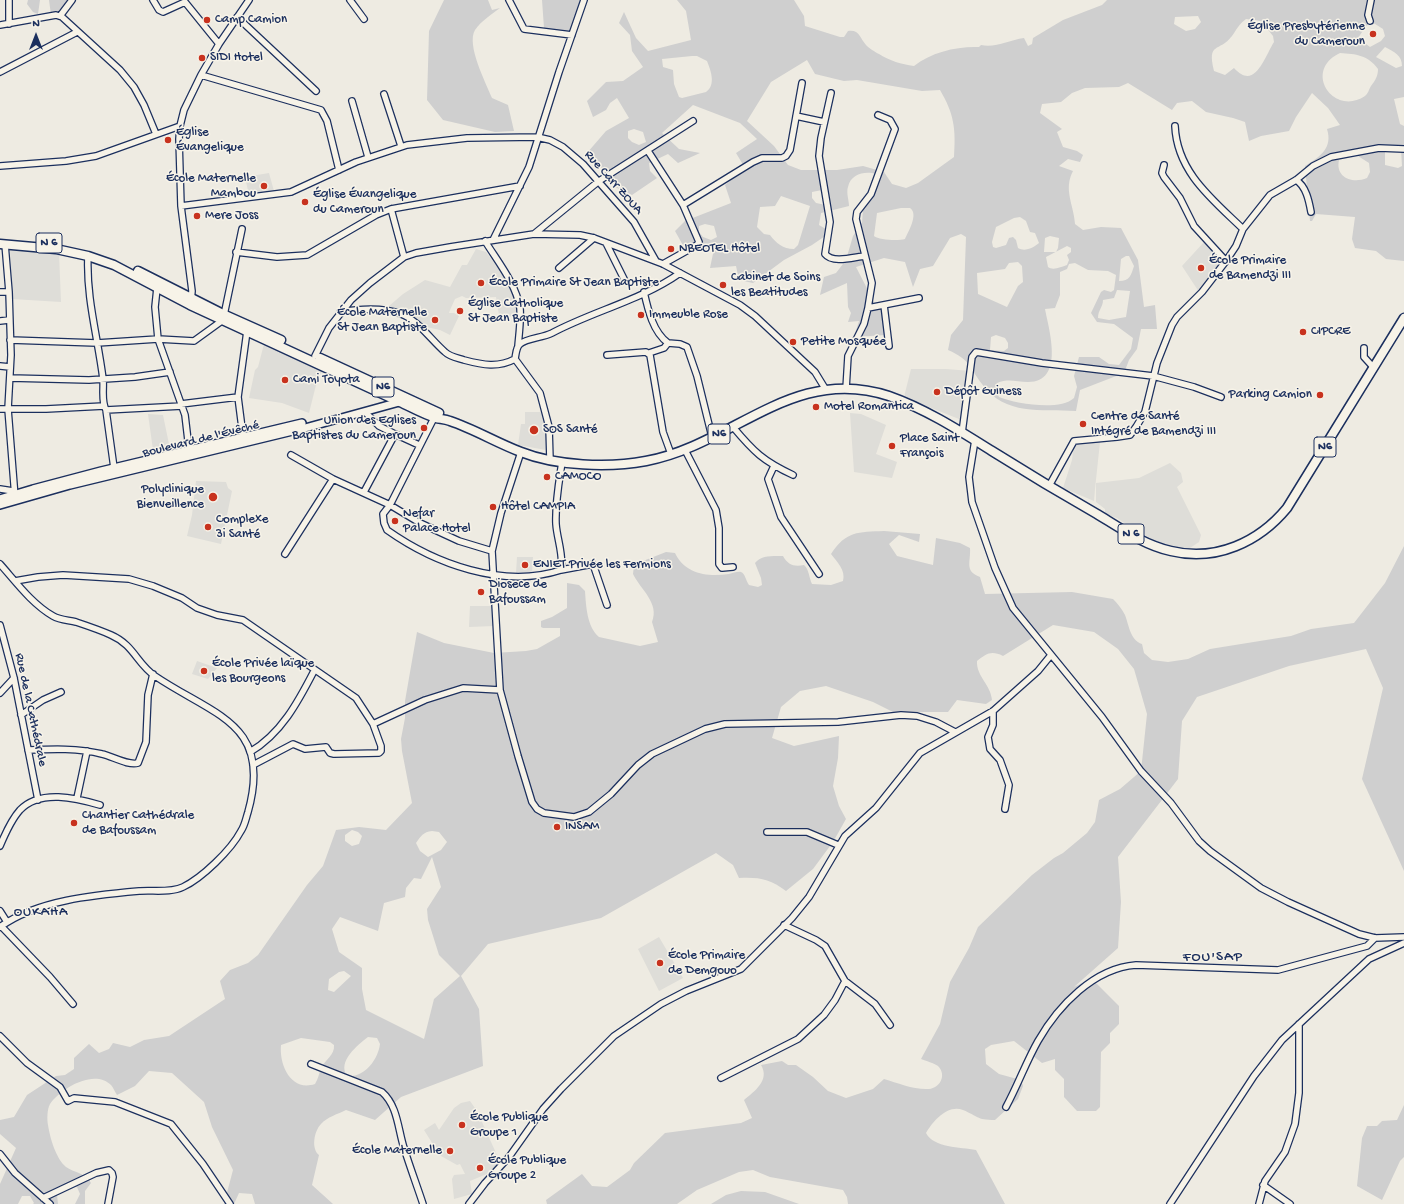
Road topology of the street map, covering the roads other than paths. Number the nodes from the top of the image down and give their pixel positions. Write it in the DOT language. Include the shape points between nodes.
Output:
graph roads {
  1 [pos="8,0"];
  2 [pos="72,0"];
  3 [pos="153,0"];
  4 [pos="249,0"];
  5 [pos="350,0"];
  6 [pos="509,0"];
  7 [pos="584,0"];
  8 [pos="1371,0"];
  9 [pos="185,1"];
  10 [pos="60,16"];
  11 [pos="237,17"];
  12 [pos="364,19"];
  13 [pos="1370,21"];
  14 [pos="9,24"];
  15 [pos="0,25"];
  16 [pos="77,32"];
  17 [pos="572,35"];
  18 [pos="219,44"];
  19 [pos="0,72"];
  20 [pos="201,75"];
  21 [pos="802,83"];
  22 [pos="316,91"];
  23 [pos="831,93"];
  24 [pos="384,94"];
  25 [pos="352,101"];
  26 [pos="878,115"];
  27 [pos="796,116"];
  28 [pos="693,121"];
  29 [pos="824,122"];
  30 [pos="180,126"];
  31 [pos="1175,126"];
  32 [pos="156,134"];
  33 [pos="538,137"];
  34 [pos="400,146"];
  35 [pos="1404,149"];
  36 [pos="648,151"];
  37 [pos="368,157"];
  38 [pos="1164,165"];
  39 [pos="0,166"];
  40 [pos="339,170"];
  41 [pos="1296,180"];
  42 [pos="599,181"];
  43 [pos="520,186"];
  44 [pos="683,205"];
  45 [pos="181,206"];
  46 [pos="391,209"];
  47 [pos="1312,212"];
  48 [pos="242,229"];
  49 [pos="1243,229"];
  50 [pos="534,234"];
  51 [pos="594,238"];
  52 [pos="493,240"];
  53 [pos="485,241"];
  54 [pos="3,242"];
  55 [pos="606,243"];
  56 [pos="236,252"];
  57 [pos="90,254"];
  58 [pos="865,256"];
  59 [pos="404,257"];
  60 [pos="656,261"];
  61 [pos="1226,261"];
  62 [pos="663,264"];
  63 [pos="559,268"];
  64 [pos="680,273"];
  65 [pos="625,281"];
  66 [pos="159,285"];
  67 [pos="0,292"];
  68 [pos="9,292"];
  69 [pos="644,292"];
  70 [pos="919,298"];
  71 [pos="191,302"];
  72 [pos="884,305"];
  73 [pos="868,308"];
  74 [pos="339,312"];
  75 [pos="224,318"];
  76 [pos="1404,318"];
  77 [pos="9,320"];
  78 [pos="0,321"];
  79 [pos="247,331"];
  80 [pos="158,339"];
  81 [pos="10,340"];
  82 [pos="97,343"];
  83 [pos="668,344"];
  84 [pos="518,346"];
  85 [pos="889,346"];
  86 [pos="1364,348"];
  87 [pos="649,353"];
  88 [pos="607,355"];
  89 [pos="314,358"];
  90 [pos="515,359"];
  91 [pos="0,366"];
  92 [pos="10,367"];
  93 [pos="1374,368"];
  94 [pos="170,372"];
  95 [pos="1154,376"];
  96 [pos="10,378"];
  97 [pos="103,379"];
  98 [pos="846,389"];
  99 [pos="826,390"];
  100 [pos="238,397"];
  101 [pos="1221,397"];
  102 [pos="400,399"];
  103 [pos="181,405"];
  104 [pos="105,408"];
  105 [pos="0,409"];
  106 [pos="8,409"];
  107 [pos="365,412"];
  108 [pos="436,415"];
  109 [pos="304,425"];
  110 [pos="733,427"];
  111 [pos="962,433"];
  112 [pos="396,434"];
  113 [pos="242,436"];
  114 [pos="712,437"];
  115 [pos="975,440"];
  116 [pos="419,445"];
  117 [pos="215,446"];
  118 [pos="189,449"];
  119 [pos="685,450"];
  120 [pos="521,452"];
  121 [pos="672,454"];
  122 [pos="291,455"];
  123 [pos="550,460"];
  124 [pos="562,462"];
  125 [pos="774,466"];
  126 [pos="114,468"];
  127 [pos="792,475"];
  128 [pos="333,479"];
  129 [pos="1049,486"];
  130 [pos="0,489"];
  131 [pos="364,492"];
  132 [pos="14,495"];
  133 [pos="0,499"];
  134 [pos="0,505"];
  135 [pos="390,506"];
  136 [pos="492,551"];
  137 [pos="1222,551"];
  138 [pos="285,554"];
  139 [pos="0,564"];
  140 [pos="733,567"];
  141 [pos="561,570"];
  142 [pos="493,574"];
  143 [pos="819,574"];
  144 [pos="15,581"];
  145 [pos="607,605"];
  146 [pos="0,625"];
  147 [pos="1051,655"];
  148 [pos="314,671"];
  149 [pos="153,674"];
  150 [pos="14,678"];
  151 [pos="500,690"];
  152 [pos="61,692"];
  153 [pos="0,693"];
  154 [pos="993,711"];
  155 [pos="21,715"];
  156 [pos="373,724"];
  157 [pos="955,732"];
  158 [pos="28,750"];
  159 [pos="87,751"];
  160 [pos="250,752"];
  161 [pos="254,765"];
  162 [pos="77,798"];
  163 [pos="38,800"];
  164 [pos="100,805"];
  165 [pos="1005,809"];
  166 [pos="767,832"];
  167 [pos="838,845"];
  168 [pos="0,846"];
  169 [pos="0,910"];
  170 [pos="7,922"];
  171 [pos="784,925"];
  172 [pos="0,927"];
  173 [pos="1404,936"];
  174 [pos="1375,938"];
  175 [pos="1404,943"];
  176 [pos="845,981"];
  177 [pos="74,1004"];
  178 [pos="1299,1024"];
  179 [pos="890,1025"];
  180 [pos="1,1040"];
  181 [pos="311,1064"];
  182 [pos="722,1078"];
  183 [pos="1006,1107"];
  184 [pos="0,1154"];
  185 [pos="1263,1185"];
  186 [pos="43,1198"];
  187 [pos="50,1204"];
  188 [pos="108,1204"];
  189 [pos="230,1204"];
  190 [pos="423,1204"];
  191 [pos="469,1204"];
  192 [pos="1170,1204"];
  193 [pos="1258,1204"];
  194 [pos="1290,1204"];
  1 -- 14 [label="street"];
  2 -- 10 [label="street"];
  3 -- 9 [label="street" via="163,12"];
  4 -- 11 [label="street"];
  5 -- 12 [label="street"];
  6 -- 17 [label="street" via="524,29"];
  7 -- 17 [label="street"];
  8 -- 13 [label="street" via="1368,15"];
  9 -- 18 [label="street"];
  10 -- 14 [label="street"];
  10 -- 16 [label="street"];
  11 -- 18 [label="street"];
  11 -- 22 [label="street"];
  14 -- 15 [label="street"];
  16 -- 19 [label="street"];
  16 -- 32 [label="street" via="120,70 134,87"];
  17 -- 33 [label="street"];
  18 -- 20 [label="street"];
  20 -- 30 [label="street" via="184,110"];
  20 -- 40 [label="street" via="321,110 327,121"];
  21 -- 27 [label="street"];
  23 -- 29 [label="street"];
  24 -- 34 [label="street"];
  25 -- 37 [label="street"];
  26 -- 58 [label="street" via="890,120 895,129 871,194 858,212 857,228"];
  27 -- 29 [label="street"];
  27 -- 44 [label="street" via="790,150 786,156 762,158"];
  28 -- 36 [label="street"];
  29 -- 58 [label="street" via="819,156 830,222 825,254 836,259"];
  30 -- 32 [label="street"];
  30 -- 45 [label="street"];
  31 -- 49 [label="street" via="1176,142 1181,157 1196,181"];
  32 -- 39 [label="street" via="96,156"];
  33 -- 34 [label="street" via="467,138"];
  33 -- 42 [label="street, Rue Carr ZOUA" via="563,147"];
  33 -- 43 [label="street"];
  34 -- 37 [label="street"];
  35 -- 41 [label="street" via="1379,148 1331,157 1313,166"];
  36 -- 42 [label="street"];
  36 -- 44 [label="street"];
  37 -- 40 [label="street"];
  38 -- 61 [label="street" via="1162,173 1180,198 1194,226"];
  40 -- 45 [label="street" via="291,192"];
  41 -- 47 [label="street" via="1310,201"];
  41 -- 49 [label="street" via="1270,195"];
  42 -- 50 [label="street"];
  42 -- 60 [label="street, Rue Carr ZOUA" via="634,222"];
  43 -- 46 [label="street"];
  43 -- 52 [label="street"];
  44 -- 62 [label="street" via="699,242"];
  45 -- 71 [label="street"];
  46 -- 56 [label="street" via="307,255 277,257"];
  46 -- 59 [label="street"];
  48 -- 56 [label="street"];
  49 -- 61 [label="street"];
  50 -- 51 [label="street" via="580,235"];
  50 -- 52 [label="street"];
  51 -- 55 [label="street"];
  51 -- 63 [label="street"];
  52 -- 53 [label="street"];
  53 -- 59 [label="street"];
  53 -- 84 [label="street" via="515,292 520,308"];
  54 -- 57 [label="highway, N 6" via="57,247"];
  54 -- 68 [label="street"];
  55 -- 60 [label="street"];
  55 -- 65 [label="street"];
  56 -- 75 [label="street"];
  57 -- 66 [label="highway, N6"];
  57 -- 82 [label="street" via="88,288"];
  58 -- 73 [label="street" via="872,283"];
  59 -- 74 [label="street" via="370,283"];
  60 -- 62 [label="street"];
  61 -- 95 [label="street" via="1202,292 1177,317 1163,346"];
  62 -- 64 [label="street"];
  64 -- 69 [label="street"];
  64 -- 99 [label="street" via="740,305 755,316 815,372"];
  66 -- 71 [label="highway, N6"];
  66 -- 80 [label="street" via="155,307"];
  67 -- 68 [label="street"];
  68 -- 77 [label="street"];
  69 -- 83 [label="street" via="654,324"];
  69 -- 84 [label="street"];
  70 -- 72 [label="street"];
  71 -- 75 [label="highway, N6"];
  72 -- 73 [label="street"];
  72 -- 85 [label="street"];
  73 -- 98 [label="street" via="864,324 848,356"];
  74 -- 89 [label="street"];
  74 -- 90 [label="street" via="364,309 390,310 412,321 443,351 454,357 488,366 500,365"];
  75 -- 79 [label="highway, N6"];
  75 -- 80 [label="street" via="194,341"];
  75 -- 89 [label="highway, N6"];
  76 -- 93 [label="highway, N6"];
  77 -- 78 [label="street"];
  77 -- 81 [label="street"];
  79 -- 89 [label="highway, N6"];
  79 -- 100 [label="street"];
  80 -- 82 [label="street"];
  80 -- 94 [label="street"];
  81 -- 82 [label="street"];
  81 -- 92 [label="street"];
  82 -- 97 [label="street"];
  83 -- 87 [label="street"];
  83 -- 114 [label="street" via="684,344 687,347"];
  84 -- 90 [label="street"];
  86 -- 93 [label="street" via="1364,357"];
  87 -- 88 [label="street"];
  87 -- 121 [label="street" via="663,432"];
  89 -- 102 [label="highway, N6"];
  90 -- 123 [label="street" via="540,393 548,427"];
  91 -- 92 [label="street"];
  92 -- 96 [label="street"];
  93 -- 137 [label="highway, N6" via="1279,518 1251,540 1236,548"];
  94 -- 97 [label="street"];
  94 -- 103 [label="street"];
  95 -- 101 [label="street"];
  95 -- 111 [label="street" via="1042,363 976,352 972,357"];
  95 -- 129 [label="street" via="1145,412 1130,435 1074,440"];
  96 -- 97 [label="street"];
  96 -- 106 [label="street"];
  97 -- 104 [label="street"];
  98 -- 99 [label="highway"];
  98 -- 111 [label="highway" via="888,396 926,412"];
  99 -- 110 [label="highway, N6" via="784,401"];
  100 -- 103 [label="street"];
  100 -- 113 [label="street"];
  102 -- 107 [label="main road, Boulevard de l'Évêché"];
  102 -- 108 [label="highway, N6"];
  102 -- 109 [label="main road, Boulevard de l'Évêché"];
  103 -- 104 [label="street"];
  103 -- 118 [label="street"];
  104 -- 106 [label="street"];
  104 -- 126 [label="street"];
  105 -- 106 [label="street"];
  106 -- 132 [label="street"];
  107 -- 109 [label="main road, Boulevard de l'Évêché"];
  107 -- 112 [label="street" via="379,426"];
  108 -- 116 [label="street"];
  108 -- 120 [label="highway, N6"];
  109 -- 113 [label="main road, Boulevard de l'Évêché"];
  109 -- 117 [label="main road, Boulevard de l'Évêché"];
  110 -- 114 [label="highway, N6"];
  110 -- 125 [label="street" via="754,453"];
  111 -- 115 [label="highway"];
  112 -- 116 [label="street"];
  112 -- 131 [label="street"];
  113 -- 117 [label="main road, Boulevard de l'Évêché"];
  114 -- 119 [label="highway, N6"];
  115 -- 129 [label="highway"];
  115 -- 147 [label="street" via="969,486 980,528 1013,608"];
  116 -- 135 [label="street"];
  117 -- 118 [label="main road, Boulevard de l'Évêché"];
  117 -- 132 [label="main road, Boulevard de l'Évêché"];
  118 -- 126 [label="main road, Boulevard de l'Évêché"];
  119 -- 121 [label="highway, N6"];
  119 -- 140 [label="street" via="717,514 719,564 722,568"];
  120 -- 123 [label="highway, N6"];
  120 -- 136 [label="street" via="501,513"];
  121 -- 124 [label="highway, N6" via="648,461 608,464"];
  122 -- 128 [label="street"];
  123 -- 124 [label="highway, N6"];
  124 -- 141 [label="street" via="556,523"];
  125 -- 127 [label="street"];
  125 -- 143 [label="street" via="768,479 781,517"];
  126 -- 132 [label="main road, Boulevard de l'Évêché"];
  128 -- 131 [label="street"];
  128 -- 138 [label="street"];
  129 -- 137 [label="highway, N 6" via="1160,548 1189,553"];
  130 -- 132 [label="street"];
  131 -- 135 [label="street"];
  132 -- 133 [label="main road, Boulevard de l'Évêché"];
  132 -- 134 [label="main road, Boulevard de l'Évêché"];
  135 -- 136 [label="street" via="446,535"];
  135 -- 142 [label="street" via="383,514 384,523 387,530 397,537 445,563"];
  136 -- 142 [label="street"];
  139 -- 144 [label="street"];
  141 -- 142 [label="street" via="550,574"];
  141 -- 145 [label="street" via="593,564"];
  142 -- 151 [label="street"];
  144 -- 148 [label="street" via="63,575 129,579 153,586 198,608 243,620"];
  144 -- 149 [label="street" via="52,615 104,632 125,643"];
  146 -- 150 [label="street, Rue de la Cathédrale"];
  147 -- 154 [label="street" via="1038,671"];
  147 -- 174 [label="street" via="1102,717 1141,771 1172,803 1199,841 1210,851 1261,888 1351,931"];
  148 -- 156 [label="street" via="356,698"];
  148 -- 160 [label="street" via="287,718 266,742"];
  149 -- 159 [label="street" via="148,695 146,742 139,761 133,764"];
  149 -- 160 [label="street" via="235,726 244,736"];
  150 -- 153 [label="street"];
  150 -- 155 [label="street, Rue de la Cathédrale"];
  151 -- 156 [label="street" via="463,688 418,703"];
  151 -- 157 [label="street" via="532,802 544,814 559,816 574,817 589,812 652,754 705,729 725,724 838,722 901,715 917,716"];
  152 -- 155 [label="street" via="43,700"];
  154 -- 157 [label="street"];
  154 -- 165 [label="street" via="993,725 988,737 990,749 1000,760 1008,785"];
  155 -- 158 [label="street, Rue de la Cathédrale"];
  156 -- 161 [label="street" via="381,746 380,752 334,754 326,747 305,749 293,744"];
  157 -- 167 [label="street" via="920,753 876,808 844,836"];
  158 -- 159 [label="street"];
  158 -- 163 [label="street, Rue de la Cathédrale"];
  159 -- 162 [label="street"];
  160 -- 161 [label="street"];
  161 -- 170 [label="street" via="255,783 243,829 232,845 191,882 171,890 123,893 56,903 22,914"];
  162 -- 163 [label="street" via="56,797"];
  162 -- 164 [label="street"];
  163 -- 168 [label="street" via="20,810"];
  166 -- 167 [label="street" via="807,832"];
  167 -- 171 [label="street" via="808,897"];
  169 -- 170 [label="street"];
  170 -- 172 [label="street"];
  171 -- 176 [label="street" via="825,946"];
  171 -- 191 [label="street" via="741,969 686,991 614,1036 561,1088 509,1157 484,1183"];
  172 -- 177 [label="street"];
  173 -- 174 [label="street"];
  174 -- 183 [label="street" via="1367,946 1278,970 1136,965 1108,971 1075,996 1047,1027 1037,1042"];
  175 -- 178 [label="street" via="1369,959"];
  176 -- 179 [label="street" via="875,1004"];
  176 -- 182 [label="street" via="824,1014 798,1039"];
  178 -- 185 [label="street" via="1299,1093 1295,1124 1285,1152"];
  178 -- 192 [label="street" via="1282,1040 1254,1076"];
  180 -- 189 [label="street" via="60,1086 68,1101 74,1098 115,1102 171,1124 203,1164"];
  181 -- 190 [label="street" via="382,1092 388,1097"];
  184 -- 186 [label="street" via="15,1173"];
  185 -- 193 [label="street"];
  185 -- 194 [label="street"];
  186 -- 187 [label="street"];
  186 -- 188 [label="street" via="96,1173 110,1170 113,1177"];
}
